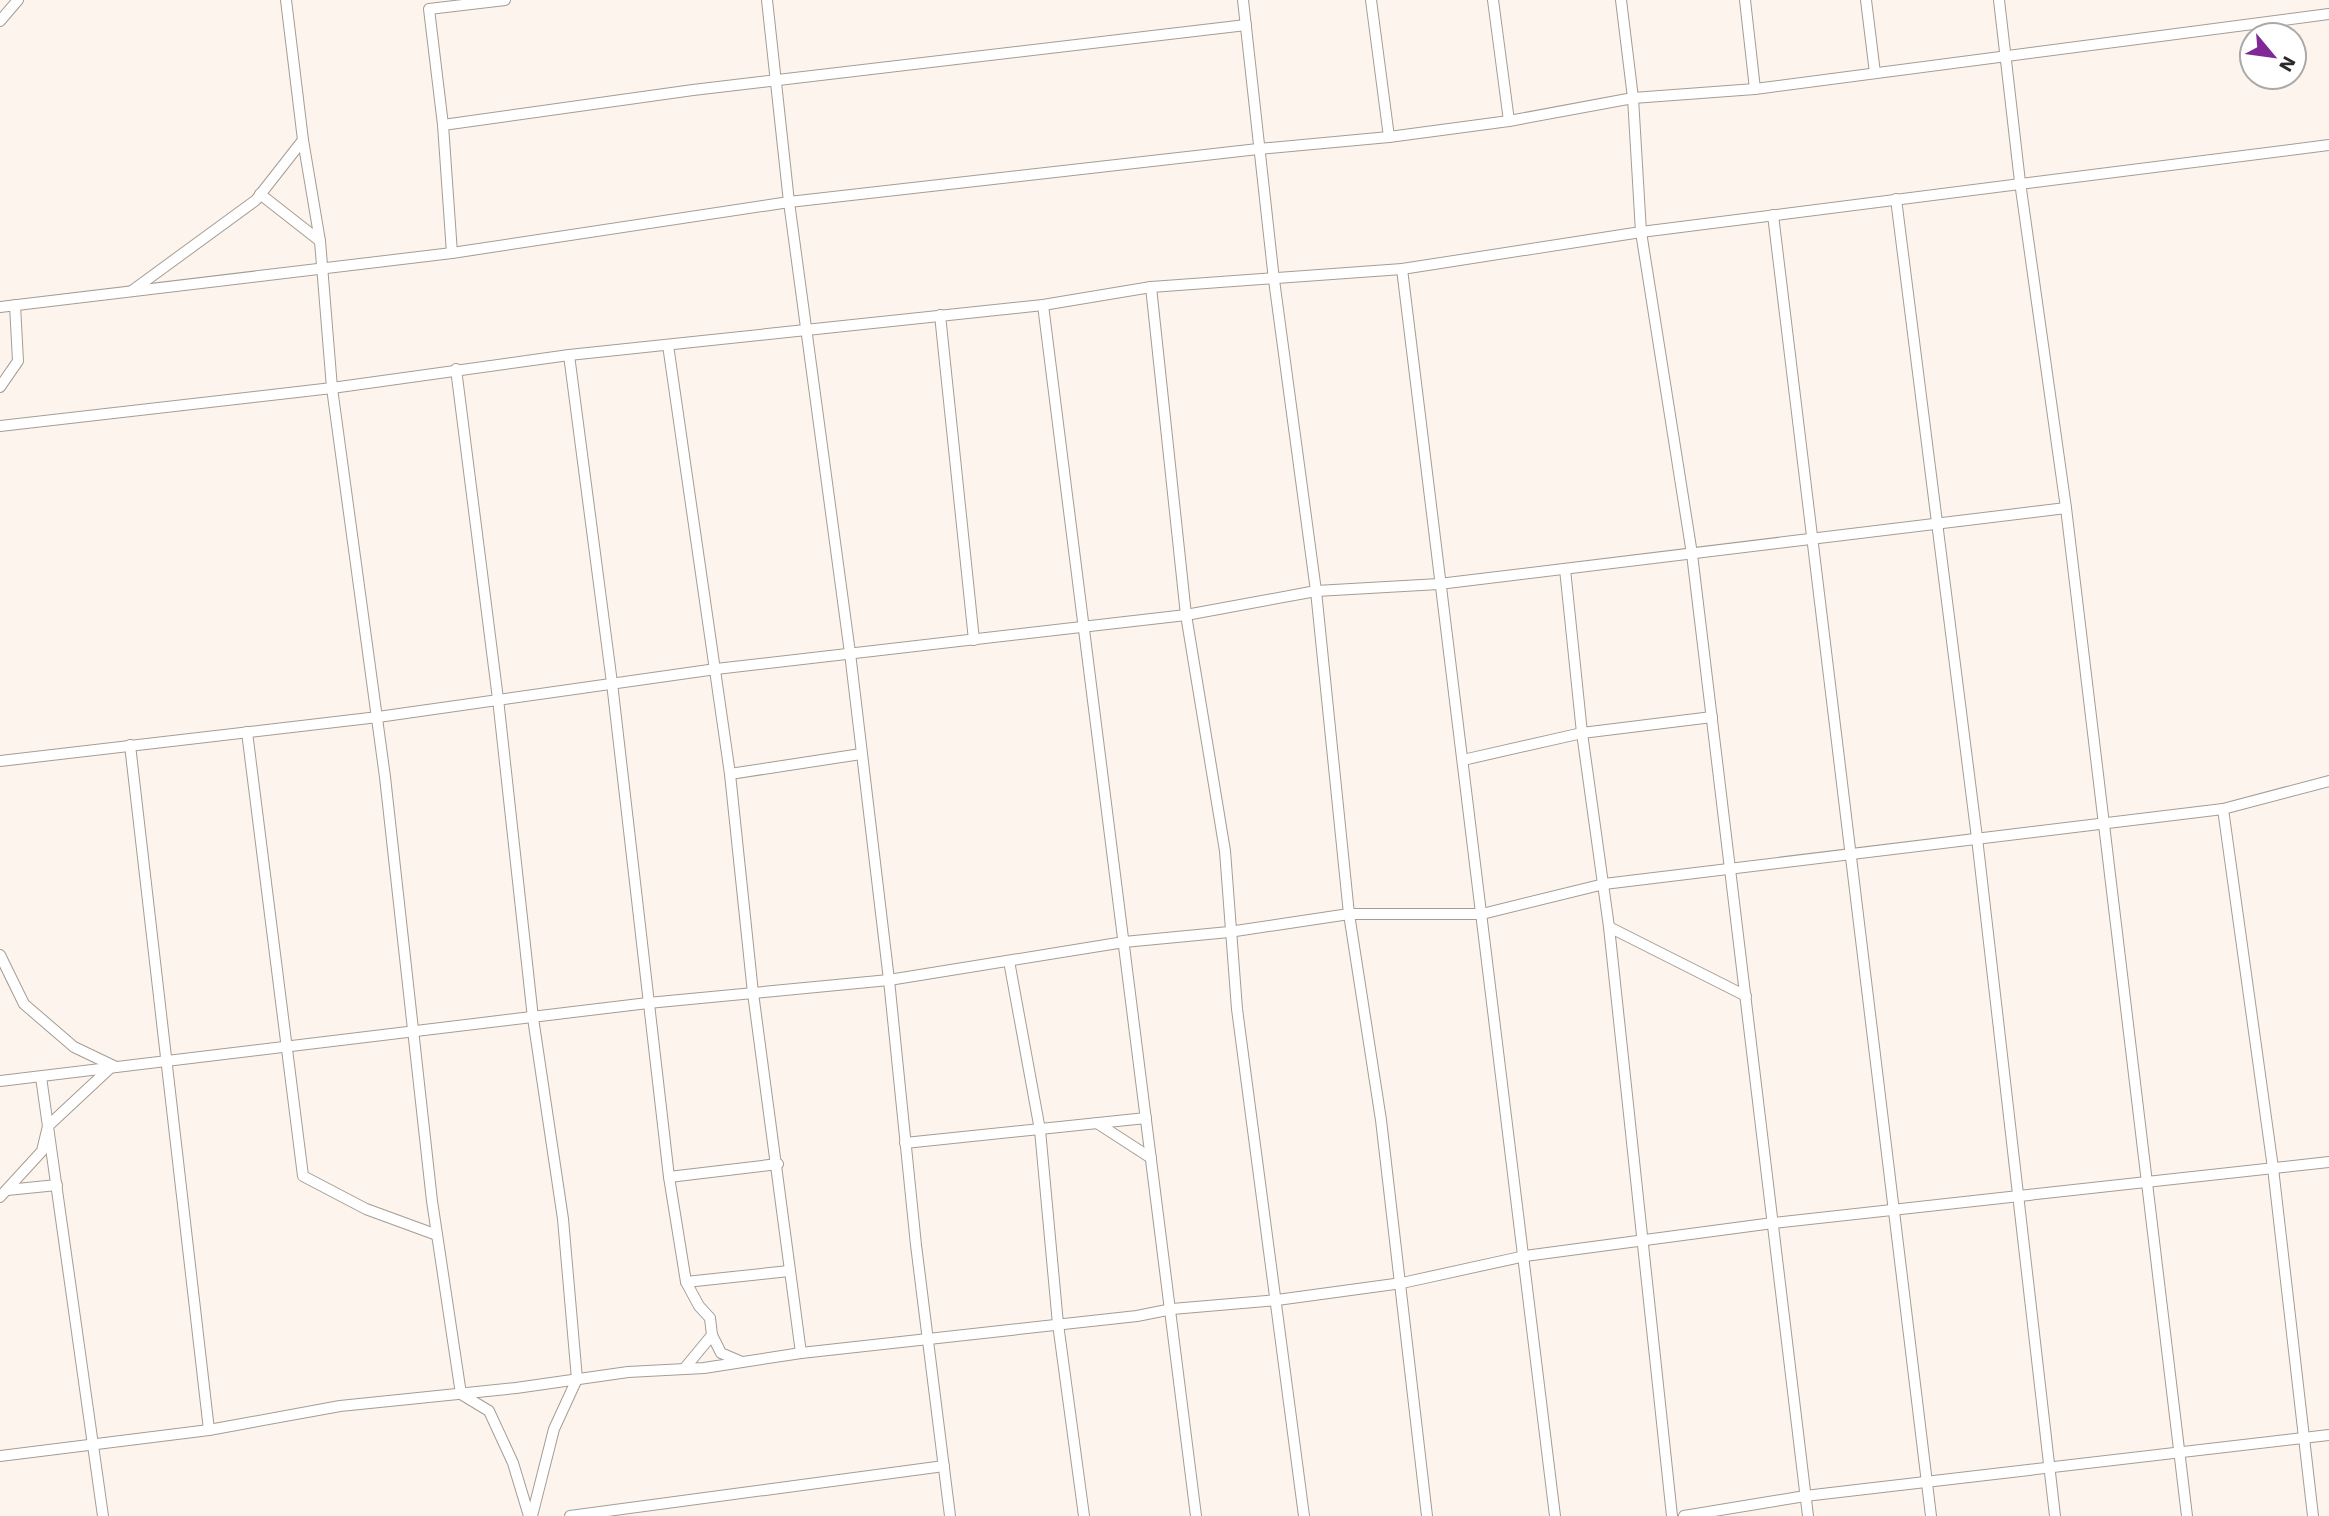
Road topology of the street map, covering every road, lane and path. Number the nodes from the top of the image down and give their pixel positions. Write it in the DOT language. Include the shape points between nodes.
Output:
graph roads {
  1 [pos="18,0"];
  2 [pos="286,0"];
  3 [pos="505,0"];
  4 [pos="767,0"];
  5 [pos="1242,0"];
  6 [pos="1370,0"];
  7 [pos="1493,0"];
  8 [pos="1621,0"];
  9 [pos="1745,0"];
  10 [pos="1866,0"];
  11 [pos="1999,0"];
  12 [pos="429,5"];
  13 [pos="2329,14"];
  14 [pos="0,21"];
  15 [pos="1246,25"];
  16 [pos="2005,56"];
  17 [pos="1875,74"];
  18 [pos="776,81"];
  19 [pos="1755,89"];
  20 [pos="1633,98"];
  21 [pos="1509,121"];
  22 [pos="443,125"];
  23 [pos="1389,137"];
  24 [pos="303,140"];
  25 [pos="2329,145"];
  26 [pos="1258,149"];
  27 [pos="2020,182"];
  28 [pos="260,194"];
  29 [pos="1896,199"];
  30 [pos="789,202"];
  31 [pos="1773,215"];
  32 [pos="1641,232"];
  33 [pos="320,241"];
  34 [pos="452,253"];
  35 [pos="324,268"];
  36 [pos="1402,269"];
  37 [pos="1274,280"];
  38 [pos="1151,287"];
  39 [pos="131,291"];
  40 [pos="15,305"];
  41 [pos="1043,305"];
  42 [pos="0,307"];
  43 [pos="940,315"];
  44 [pos="807,331"];
  45 [pos="668,345"];
  46 [pos="569,355"];
  47 [pos="456,369"];
  48 [pos="0,387"];
  49 [pos="332,388"];
  50 [pos="0,426"];
  51 [pos="2066,508"];
  52 [pos="1939,524"];
  53 [pos="1811,540"];
  54 [pos="1692,554"];
  55 [pos="1564,569"];
  56 [pos="1439,584"];
  57 [pos="1316,591"];
  58 [pos="1186,615"];
  59 [pos="1084,624"];
  60 [pos="974,640"];
  61 [pos="850,653"];
  62 [pos="716,669"];
  63 [pos="612,683"];
  64 [pos="498,699"];
  65 [pos="378,717"];
  66 [pos="1712,717"];
  67 [pos="247,732"];
  68 [pos="1582,733"];
  69 [pos="130,745"];
  70 [pos="861,754"];
  71 [pos="1463,760"];
  72 [pos="0,761"];
  73 [pos="730,774"];
  74 [pos="2329,781"];
  75 [pos="2223,809"];
  76 [pos="2102,825"];
  77 [pos="1977,838"];
  78 [pos="1849,855"];
  79 [pos="1731,867"];
  80 [pos="1604,884"];
  81 [pos="1482,914"];
  82 [pos="1349,915"];
  83 [pos="1609,926"];
  84 [pos="1229,933"];
  85 [pos="1124,942"];
  86 [pos="0,955"];
  87 [pos="1009,961"];
  88 [pos="889,980"];
  89 [pos="753,993"];
  90 [pos="1746,996"];
  91 [pos="648,1003"];
  92 [pos="533,1018"];
  93 [pos="414,1032"];
  94 [pos="286,1047"];
  95 [pos="165,1063"];
  96 [pos="114,1069"];
  97 [pos="41,1077"];
  98 [pos="0,1081"];
  99 [pos="1146,1118"];
  100 [pos="1097,1123"];
  101 [pos="48,1126"];
  102 [pos="1040,1130"];
  103 [pos="905,1143"];
  104 [pos="1151,1158"];
  105 [pos="2329,1162"];
  106 [pos="778,1164"];
  107 [pos="2273,1168"];
  108 [pos="669,1177"];
  109 [pos="2147,1180"];
  110 [pos="57,1185"];
  111 [pos="3,1192"];
  112 [pos="2018,1196"];
  113 [pos="1895,1211"];
  114 [pos="1773,1223"];
  115 [pos="437,1235"];
  116 [pos="1643,1240"];
  117 [pos="1525,1256"];
  118 [pos="789,1270"];
  119 [pos="686,1282"];
  120 [pos="1402,1283"];
  121 [pos="1277,1300"];
  122 [pos="1171,1309"];
  123 [pos="1058,1324"];
  124 [pos="712,1335"];
  125 [pos="928,1340"];
  126 [pos="802,1353"];
  127 [pos="742,1362"];
  128 [pos="684,1369"];
  129 [pos="577,1379"];
  130 [pos="461,1394"];
  131 [pos="209,1430"];
  132 [pos="2329,1435"];
  133 [pos="2303,1439"];
  134 [pos="93,1442"];
  135 [pos="2179,1454"];
  136 [pos="0,1456"];
  137 [pos="944,1466"];
  138 [pos="2050,1468"];
  139 [pos="1927,1481"];
  140 [pos="1805,1496"];
  141 [pos="103,1516"];
  142 [pos="530,1516"];
  143 [pos="570,1516"];
  144 [pos="950,1516"];
  145 [pos="1084,1516"];
  146 [pos="1196,1516"];
  147 [pos="1304,1516"];
  148 [pos="1427,1516"];
  149 [pos="1555,1516"];
  150 [pos="1672,1516"];
  151 [pos="1684,1516"];
  152 [pos="1808,1516"];
  153 [pos="1931,1516"];
  154 [pos="2055,1516"];
  155 [pos="2187,1516"];
  156 [pos="2313,1516"];
  1 -- 14 [label="street"];
  2 -- 24 [label="street"];
  3 -- 12 [label="street"];
  4 -- 18 [label="street"];
  5 -- 15 [label="street"];
  6 -- 23 [label="street"];
  7 -- 21 [label="street"];
  8 -- 20 [label="street"];
  9 -- 19 [label="street"];
  10 -- 17 [label="street"];
  11 -- 16 [label="street"];
  12 -- 22 [label="street"];
  13 -- 16 [label="street"];
  15 -- 18 [label="street"];
  15 -- 26 [label="street"];
  16 -- 17 [label="street"];
  16 -- 27 [label="street"];
  17 -- 19 [label="street"];
  18 -- 22 [label="street"];
  18 -- 30 [label="street"];
  19 -- 20 [label="street"];
  20 -- 21 [label="street"];
  20 -- 32 [label="street"];
  21 -- 23 [label="street"];
  22 -- 34 [label="street"];
  23 -- 26 [label="street"];
  24 -- 28 [label="street"];
  24 -- 33 [label="street"];
  25 -- 27 [label="street"];
  26 -- 30 [label="street"];
  26 -- 37 [label="street"];
  27 -- 29 [label="street"];
  27 -- 51 [label="street"];
  28 -- 33 [label="street"];
  28 -- 39 [label="street"];
  29 -- 31 [label="street"];
  29 -- 52 [label="street"];
  30 -- 34 [label="street"];
  30 -- 44 [label="street"];
  31 -- 32 [label="street"];
  31 -- 53 [label="street"];
  32 -- 36 [label="street"];
  32 -- 54 [label="street"];
  33 -- 35 [label="street"];
  34 -- 35 [label="street"];
  35 -- 39 [label="street"];
  35 -- 49 [label="street"];
  36 -- 37 [label="street"];
  36 -- 56 [label="street"];
  37 -- 38 [label="street"];
  37 -- 57 [label="street"];
  38 -- 41 [label="street"];
  38 -- 58 [label="street"];
  39 -- 40 [label="street"];
  40 -- 42 [label="street"];
  40 -- 48 [label="street" via="18,361"];
  41 -- 43 [label="street"];
  41 -- 59 [label="street"];
  43 -- 44 [label="street"];
  43 -- 60 [label="street"];
  44 -- 45 [label="street"];
  44 -- 61 [label="street"];
  45 -- 46 [label="street"];
  45 -- 62 [label="street"];
  46 -- 47 [label="street"];
  46 -- 63 [label="street"];
  47 -- 49 [label="street"];
  47 -- 64 [label="street"];
  49 -- 50 [label="street"];
  49 -- 65 [label="street"];
  51 -- 52 [label="street"];
  51 -- 76 [label="street"];
  52 -- 53 [label="street"];
  52 -- 77 [label="street"];
  53 -- 54 [label="street"];
  53 -- 78 [label="street"];
  54 -- 55 [label="street"];
  54 -- 66 [label="street"];
  55 -- 56 [label="street"];
  55 -- 68 [label="street"];
  56 -- 57 [label="street"];
  56 -- 71 [label="street"];
  57 -- 58 [label="street"];
  57 -- 82 [label="street"];
  58 -- 59 [label="street"];
  58 -- 84 [label="street" via="1225,850"];
  59 -- 60 [label="street"];
  59 -- 85 [label="street"];
  60 -- 61 [label="street"];
  61 -- 62 [label="street"];
  61 -- 70 [label="street"];
  62 -- 63 [label="street"];
  62 -- 73 [label="street"];
  63 -- 64 [label="street"];
  63 -- 91 [label="street"];
  64 -- 65 [label="street"];
  64 -- 92 [label="street"];
  65 -- 67 [label="street"];
  65 -- 93 [label="street"];
  66 -- 68 [label="street"];
  66 -- 79 [label="street"];
  67 -- 69 [label="street"];
  67 -- 94 [label="street"];
  68 -- 71 [label="street"];
  68 -- 80 [label="street"];
  69 -- 72 [label="street"];
  69 -- 95 [label="street"];
  70 -- 73 [label="street"];
  70 -- 88 [label="street"];
  71 -- 81 [label="street"];
  73 -- 89 [label="street"];
  74 -- 75 [label="street"];
  75 -- 76 [label="street"];
  75 -- 107 [label="street"];
  76 -- 77 [label="street"];
  76 -- 109 [label="street"];
  77 -- 78 [label="street"];
  77 -- 112 [label="street"];
  78 -- 79 [label="street"];
  78 -- 113 [label="street"];
  79 -- 80 [label="street"];
  79 -- 90 [label="street"];
  80 -- 81 [label="street"];
  80 -- 83 [label="street"];
  81 -- 82 [label="street"];
  81 -- 117 [label="street"];
  82 -- 84 [label="street"];
  82 -- 120 [label="street"];
  83 -- 90 [label="street"];
  83 -- 116 [label="street"];
  84 -- 85 [label="street"];
  84 -- 121 [label="street"];
  85 -- 87 [label="street"];
  85 -- 99 [label="street"];
  86 -- 96 [label="street" via="24,1004 74,1048"];
  87 -- 88 [label="street"];
  87 -- 102 [label="street"];
  88 -- 89 [label="street"];
  88 -- 103 [label="street"];
  89 -- 91 [label="street"];
  89 -- 106 [label="street"];
  90 -- 114 [label="street"];
  91 -- 92 [label="street"];
  91 -- 108 [label="street"];
  92 -- 93 [label="street"];
  92 -- 129 [label="street" via="563,1219"];
  93 -- 94 [label="street"];
  93 -- 115 [label="street"];
  94 -- 95 [label="street"];
  94 -- 115 [label="street" via="303,1175 366,1209"];
  95 -- 96 [label="street"];
  95 -- 131 [label="street"];
  96 -- 97 [label="street"];
  96 -- 101 [label="street"];
  97 -- 98 [label="street"];
  97 -- 101 [label="street"];
  99 -- 100 [label="street"];
  99 -- 104 [label="street"];
  100 -- 102 [label="street"];
  100 -- 104 [label="street"];
  101 -- 110 [label="street"];
  101 -- 111 [label="street" via="41,1152"];
  102 -- 103 [label="street"];
  102 -- 123 [label="street"];
  103 -- 125 [label="street"];
  104 -- 122 [label="street"];
  105 -- 107 [label="street"];
  106 -- 108 [label="street"];
  106 -- 118 [label="street"];
  107 -- 109 [label="street"];
  107 -- 133 [label="street"];
  108 -- 119 [label="street"];
  109 -- 112 [label="street"];
  109 -- 135 [label="street"];
  110 -- 111 [label="street"];
  110 -- 134 [label="street"];
  112 -- 113 [label="street"];
  112 -- 138 [label="street"];
  113 -- 114 [label="street"];
  113 -- 139 [label="street"];
  114 -- 116 [label="street"];
  114 -- 140 [label="street"];
  115 -- 130 [label="street"];
  116 -- 117 [label="street"];
  116 -- 150 [label="street"];
  117 -- 120 [label="street"];
  117 -- 149 [label="street"];
  118 -- 119 [label="street"];
  118 -- 126 [label="street"];
  119 -- 124 [label="street" via="710,1318"];
  120 -- 121 [label="street"];
  120 -- 148 [label="street"];
  121 -- 122 [label="street"];
  121 -- 147 [label="street"];
  122 -- 123 [label="street"];
  122 -- 146 [label="street"];
  123 -- 125 [label="street"];
  123 -- 145 [label="street"];
  124 -- 127 [label="street" via="721,1353"];
  124 -- 128 [label="street"];
  125 -- 126 [label="street"];
  125 -- 137 [label="street"];
  126 -- 127 [label="street"];
  127 -- 128 [label="street"];
  128 -- 129 [label="street"];
  129 -- 130 [label="street"];
  129 -- 142 [label="street" via="554,1429"];
  130 -- 131 [label="street" via="340,1406"];
  130 -- 142 [label="street" via="489,1411"];
  131 -- 134 [label="street"];
  132 -- 133 [label="street"];
  133 -- 135 [label="street"];
  133 -- 156 [label="street"];
  134 -- 136 [label="street"];
  134 -- 141 [label="street"];
  135 -- 138 [label="street"];
  135 -- 155 [label="street"];
  137 -- 143 [label="street"];
  137 -- 144 [label="street"];
  138 -- 139 [label="street"];
  138 -- 154 [label="street"];
  139 -- 140 [label="street"];
  139 -- 153 [label="street"];
  140 -- 151 [label="street"];
  140 -- 152 [label="street"];
}
